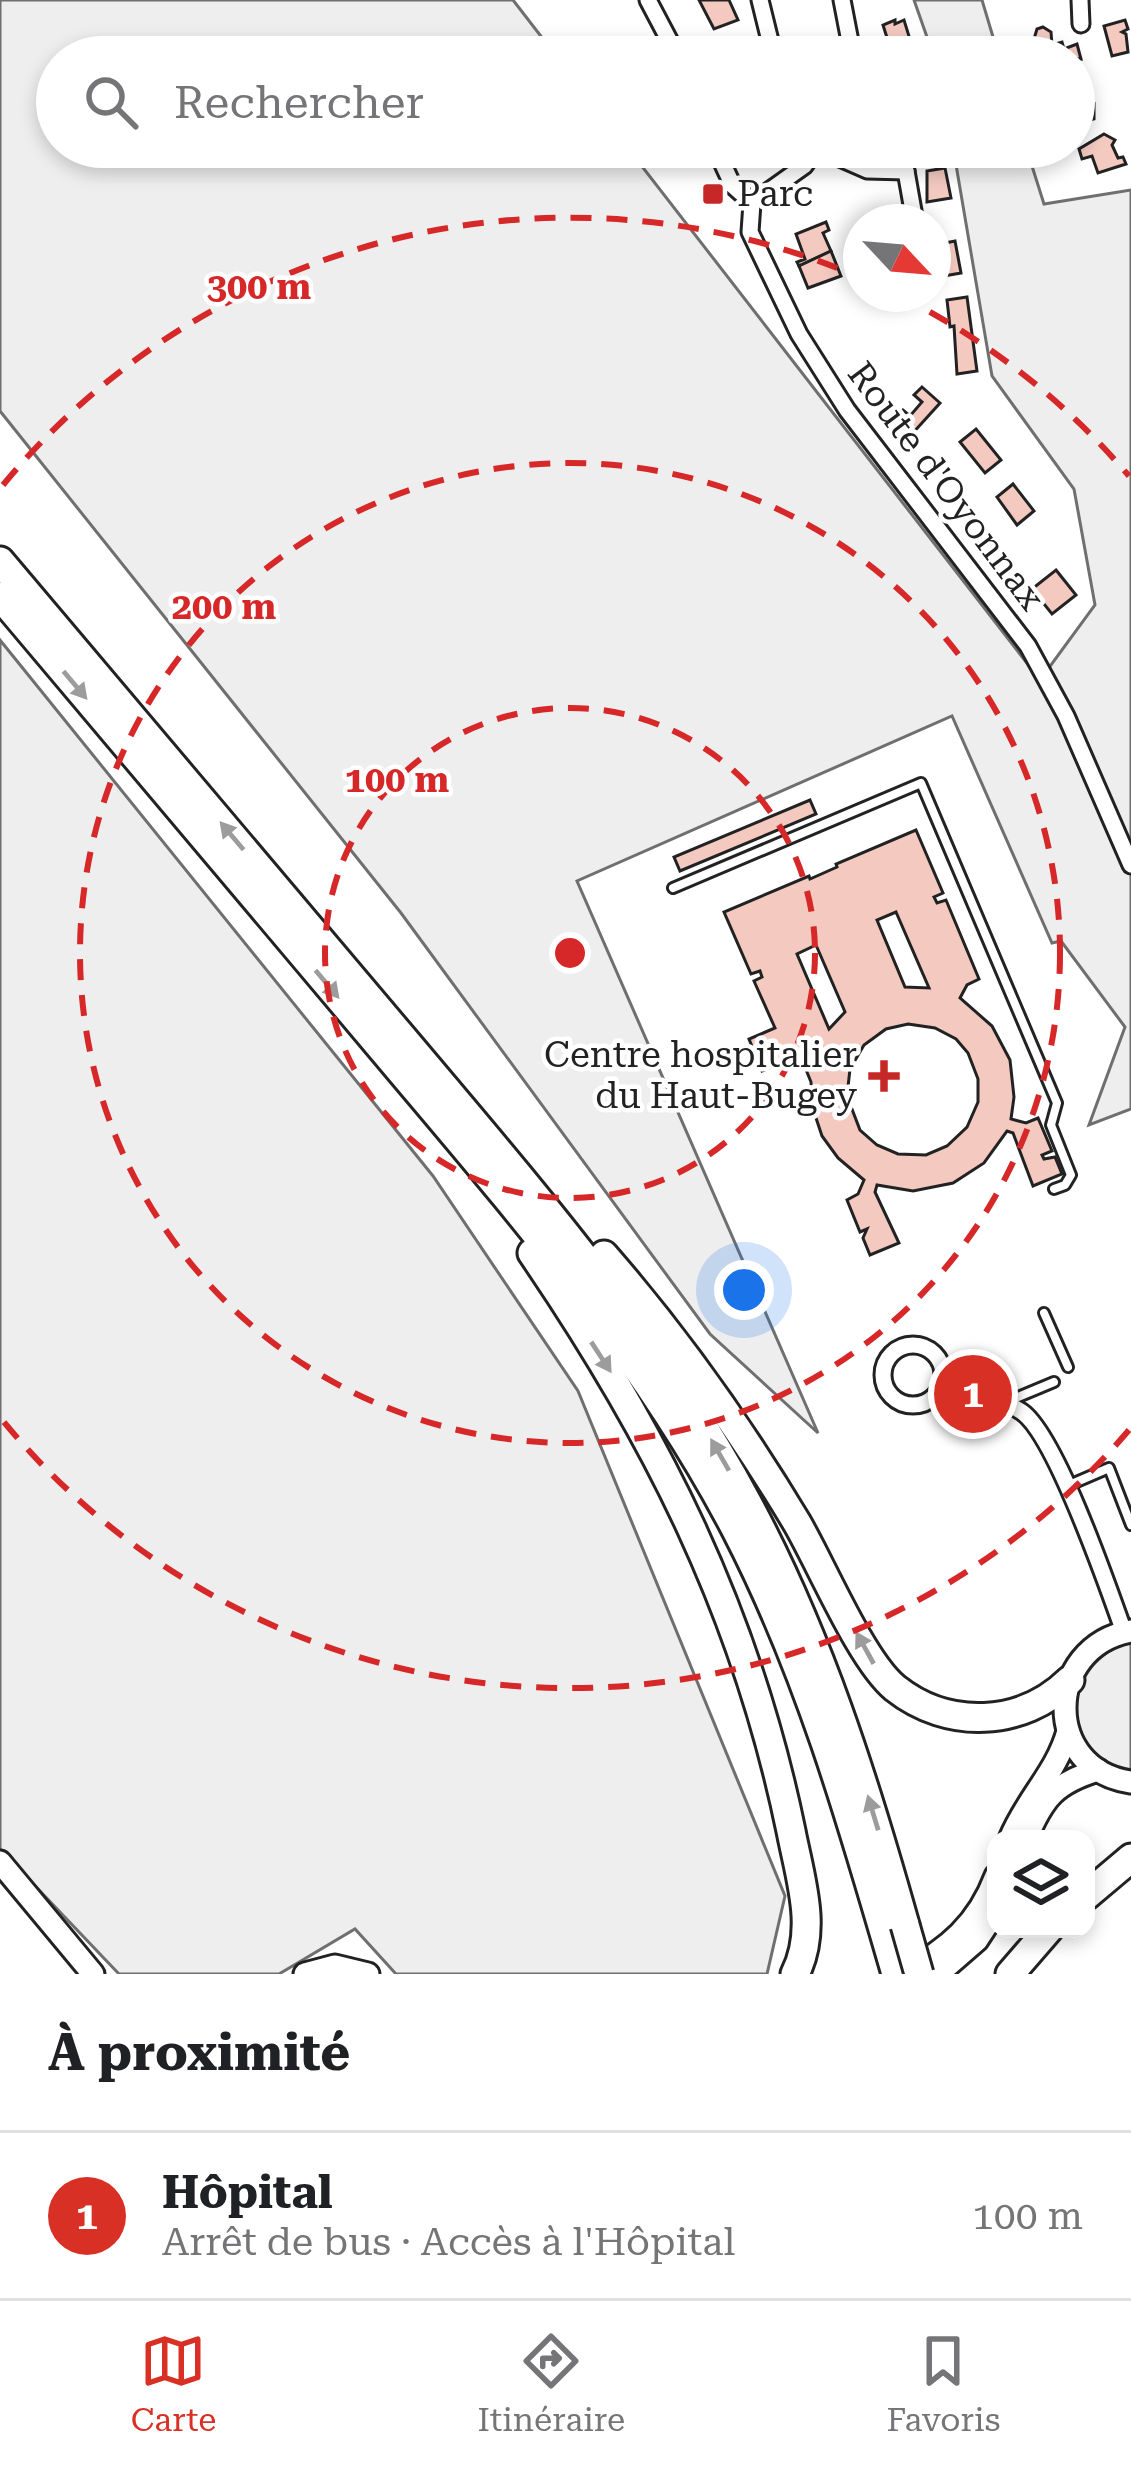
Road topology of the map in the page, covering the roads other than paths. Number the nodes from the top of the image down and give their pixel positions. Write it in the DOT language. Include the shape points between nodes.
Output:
graph roads {
  1 [pos="649,0"];
  2 [pos="760,0"];
  3 [pos="842,0"];
  4 [pos="1080,0"];
  5 [pos="1081,24"];
  6 [pos="667,36"];
  7 [pos="769,36"];
  8 [pos="846,36"];
  9 [pos="725,168"];
  10 [pos="802,168"];
  11 [pos="863,168"];
  12 [pos="905,168"];
  13 [pos="906,172"];
  14 [pos="752,203"];
  15 [pos="912,204"];
  16 [pos="0,560"];
  17 [pos="0,596"];
  18 [pos="1131,865"];
  19 [pos="674,888"];
  20 [pos="416,1054"];
  21 [pos="442,1120"];
  22 [pos="1054,1189"];
  23 [pos="1044,1313"];
  24 [pos="1068,1367"];
  25 [pos="1054,1382"];
  26 [pos="941,1386"];
  27 [pos="1004,1403"];
  28 [pos="1066,1487"];
  29 [pos="1131,1526"];
  30 [pos="1127,1632"];
  31 [pos="1070,1680"];
  32 [pos="1068,1731"];
  33 [pos="1098,1770"];
  34 [pos="1131,1782"];
  35 [pos="1014,1830"];
  36 [pos="1031,1830"];
  37 [pos="1131,1858"];
  38 [pos="0,1862"];
  39 [pos="1131,1868"];
  40 [pos="1095,1889"];
  41 [pos="1095,1891"];
  42 [pos="987,1895"];
  43 [pos="987,1925"];
  44 [pos="895,1931"];
  45 [pos="1041,1938"];
  46 [pos="93,1974"];
  47 [pos="305,1974"];
  48 [pos="368,1974"];
  49 [pos="795,1974"];
  50 [pos="899,1974"];
  51 [pos="919,1974"];
  52 [pos="938,1974"];
  53 [pos="1010,1974"];
  1 -- 6 [label="street"];
  2 -- 7 [label="street"];
  3 -- 8 [label="street"];
  4 -- 5 [label="street"];
  9 -- 14 [label="street, Route d'Oyonnax"];
  10 -- 14 [label="street"];
  11 -- 13 [label="street"];
  12 -- 13 [label="street"];
  13 -- 15 [label="street"];
  14 -- 18 [label="street, Route d'Oyonnax" via="750,232 799,334 847,410 1028,646"];
  20 -- 16 [label="highway, one-way"];
  17 -- 21 [label="highway, one-way"];
  19 -- 22 [label="lane" via="921,782 1057,1103 1051,1125 1071,1174"];
  31 -- 20 [label="highway, one-way" via="1030,1708 982,1719 934,1710 890,1684 770,1479 678,1345"];
  44 -- 20 [label="highway, one-way" via="829,1682 746,1498 600,1277"];
  21 -- 44 [label="highway" via="604,1320 707,1477 799,1670"];
  21 -- 49 [label="highway, one-way" via="622,1391 673,1483 731,1618 774,1757 806,1905 806,1946"];
  23 -- 24 [label="lane"];
  25 -- 27 [label="lane"];
  26 -- 26 [label="street" via="940,1361 928,1348 901,1347 886,1363 886,1388 900,1402 919,1404"];
  26 -- 27 [label="street"];
  27 -- 28 [label="street" via="1043,1433"];
  28 -- 29 [label="lane" via="1108,1468"];
  28 -- 30 [label="street"];
  30 -- 31 [label="main road" via="1085,1652"];
  31 -- 32 [label="main road"];
  32 -- 33 [label="main road"];
  32 -- 35 [label="main road" via="1056,1766"];
  33 -- 34 [label="main road"];
  33 -- 36 [label="main road" via="1068,1779"];
  37 -- 40 [label="highway"];
  38 -- 46 [label="main road"];
  39 -- 41 [label="highway"];
  42 -- 50 [label="main road" via="954,1942"];
  43 -- 52 [label="main road"];
  44 -- 50 [label="highway"];
  44 -- 51 [label="highway, bridge"];
  45 -- 53 [label="highway"];
  47 -- 48 [label="main road" via="334,1966"];
}
